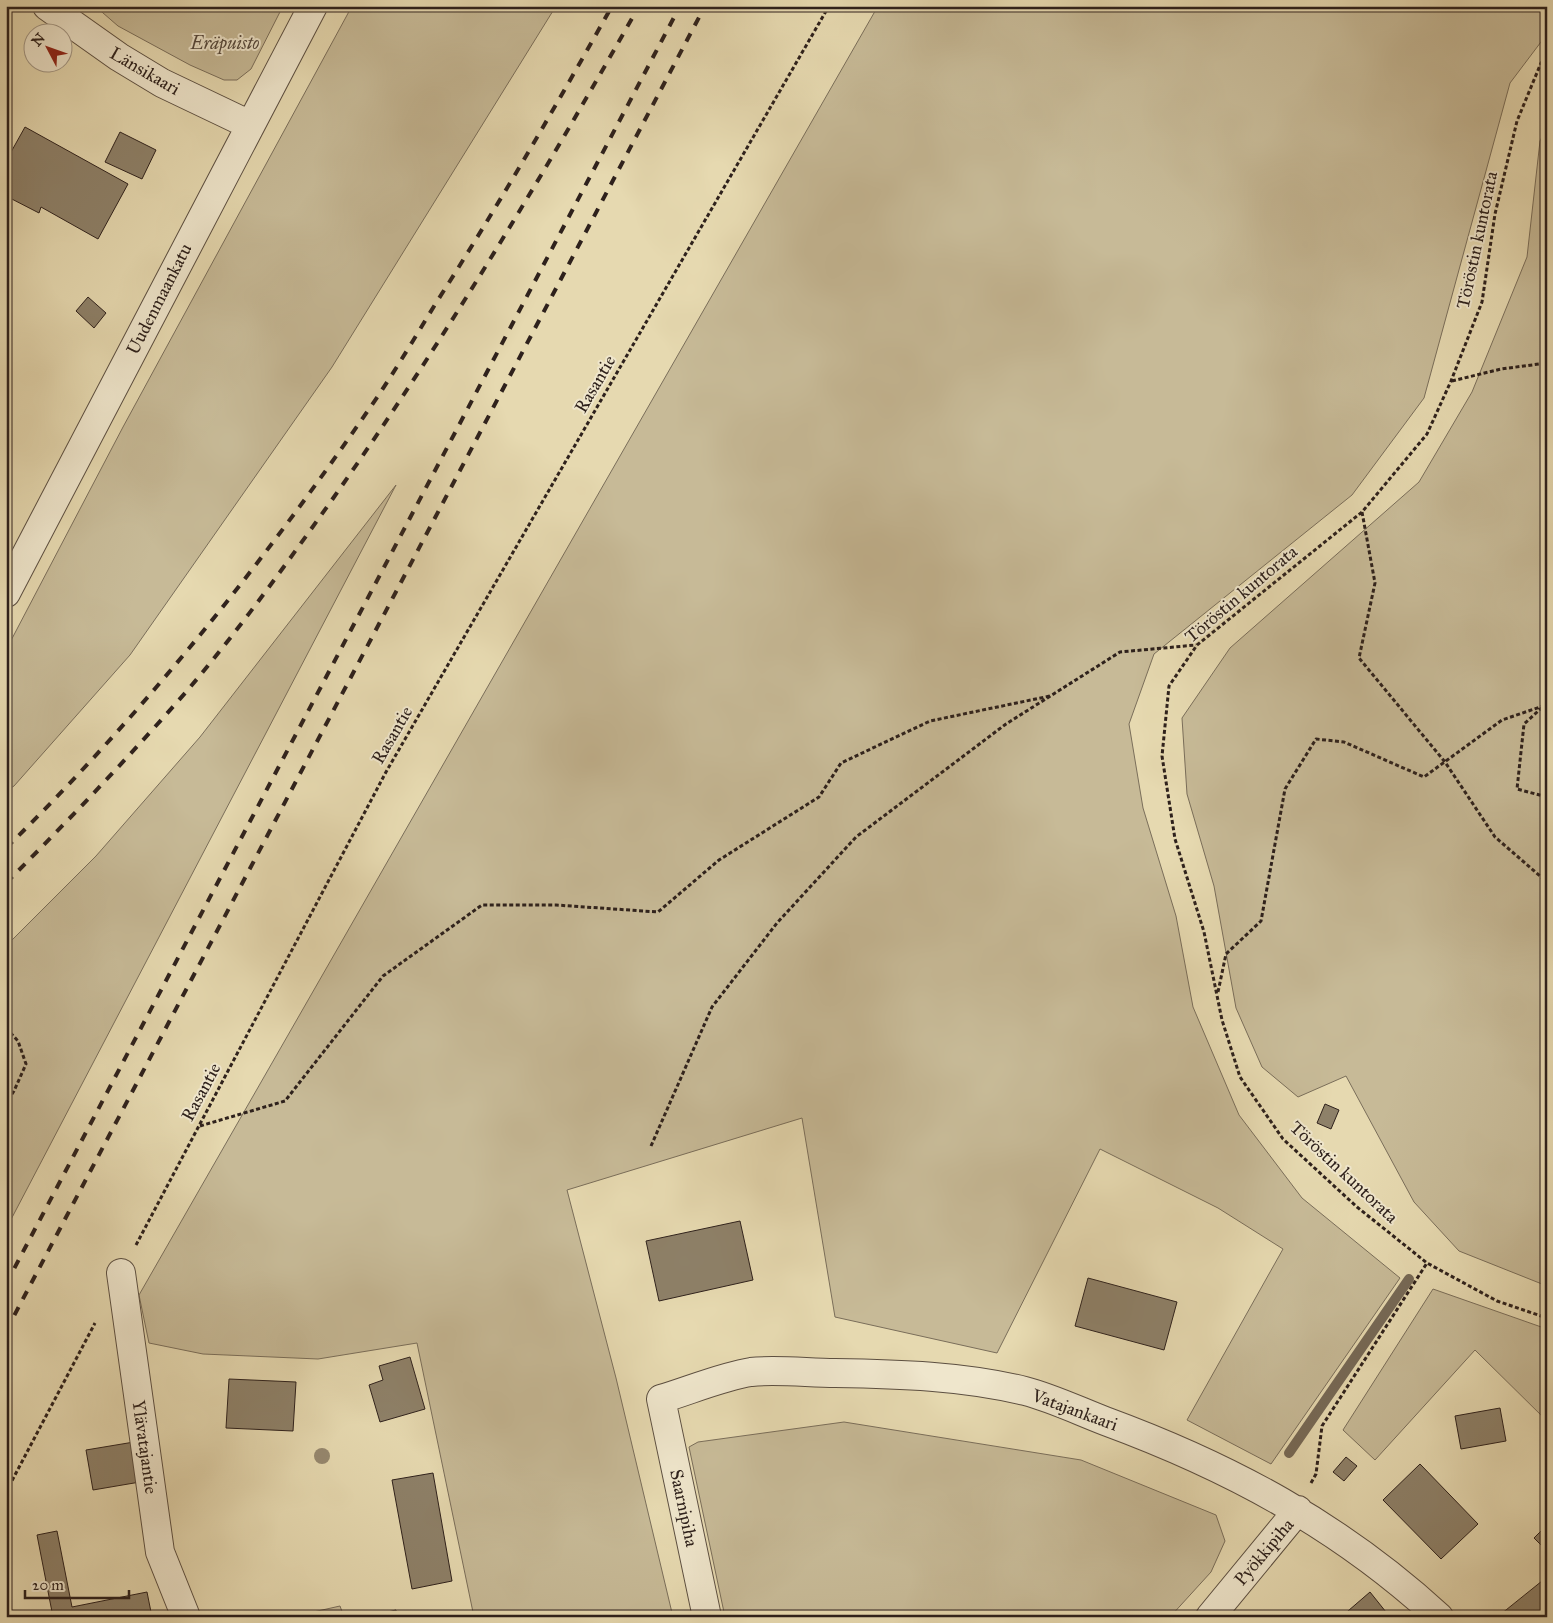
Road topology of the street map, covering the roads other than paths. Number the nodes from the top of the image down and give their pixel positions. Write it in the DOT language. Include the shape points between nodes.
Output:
graph roads {
  1 [pos="47,6"];
  2 [pos="313,6"];
  3 [pos="250,125"];
  4 [pos="6,592"];
  5 [pos="121,1273"];
  6 [pos="661,1399"];
  7 [pos="1298,1510"];
  8 [pos="186,1617"];
  9 [pos="707,1617"];
  10 [pos="1210,1617"];
  11 [pos="1439,1617"];
  1 -- 3 [label="street, Länsikaari" via="162,83"];
  2 -- 3 [label="street, Uudenmaankatu"];
  3 -- 4 [label="street, Uudenmaankatu"];
  5 -- 8 [label="street, Ylävatajantie" via="160,1552"];
  6 -- 7 [label="street, Vatajankaari" via="751,1372 951,1377 1027,1392 1127,1429 1216,1466"];
  6 -- 9 [label="street, Saarnipiha"];
  7 -- 10 [label="street, Pyökkipiha"];
  7 -- 11 [label="street, Vatajankaari" via="1403,1583"];
}
